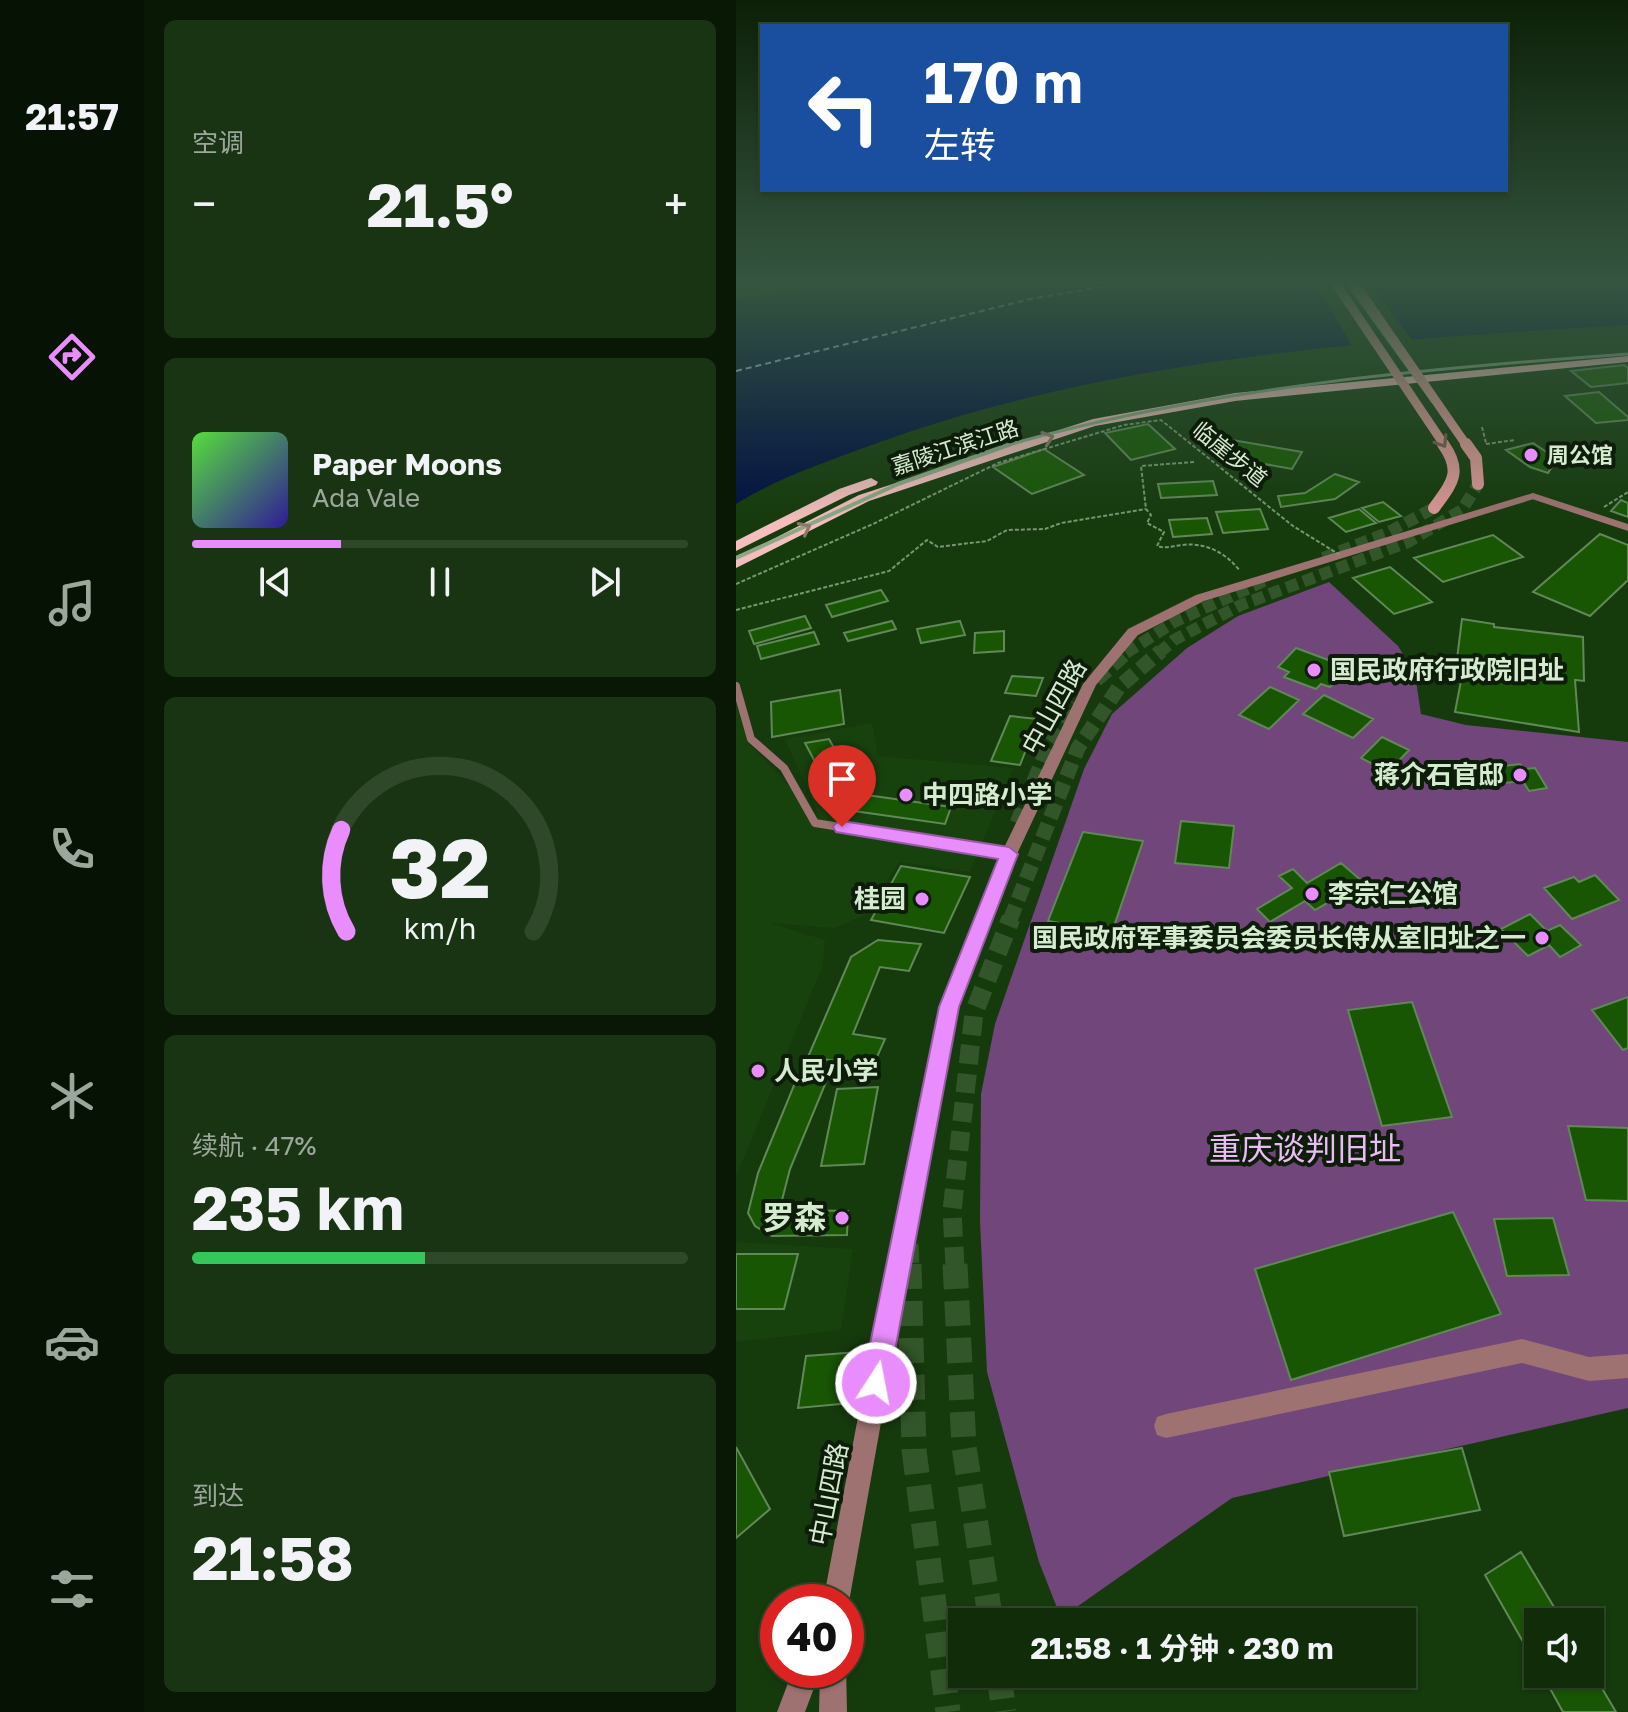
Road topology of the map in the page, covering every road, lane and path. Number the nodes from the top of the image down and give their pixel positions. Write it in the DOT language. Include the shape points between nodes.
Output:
graph roads {
  1 [pos="1390,364"];
  2 [pos="1411,364"];
  3 [pos="1438,364"];
  4 [pos="1577,364"];
  5 [pos="1482,427"];
  6 [pos="1515,440"];
  7 [pos="1486,444"];
  8 [pos="1491,454"];
  9 [pos="1194,462"];
  10 [pos="1478,484"];
  11 [pos="1628,492"];
  12 [pos="1434,508"];
  13 [pos="1146,509"];
  14 [pos="1591,515"];
  15 [pos="1628,528"];
  16 [pos="736,547"];
  17 [pos="1340,555"];
  18 [pos="736,564"];
  19 [pos="1252,582"];
  20 [pos="736,584"];
  21 [pos="736,610"];
  22 [pos="736,686"];
  23 [pos="1009,854"];
  24 [pos="1628,1366"];
  25 [pos="1166,1426"];
  26 [pos="838,1584"];
  27 [pos="800,1688"];
  28 [pos="834,1688"];
  29 [pos="791,1712"];
  30 [pos="833,1712"];
  1 -- 12 [label="main road, one-way, bridge" via="1453,458 1454,480"];
  2 -- 10 [label="main road, bridge" via="1476,458"];
  3 -- 16 [label="main road, 嘉陵江滨江路" via="1230,385 1081,414 844,492"];
  18 -- 4 [label="main road, 嘉陵江滨江路, one-way" via="864,498 1093,423 1235,397"];
  5 -- 7 [label="path"];
  6 -- 7 [label="path"];
  7 -- 8 [label="path"];
  9 -- 13 [label="path" via="1141,466"];
  11 -- 14 [label="path"];
  13 -- 19 [label="path" via="1151,515 1147,523 1164,532 1157,546 1202,546 1231,558"];
  13 -- 21 [label="path" via="1045,529 1007,530 987,541 938,547 927,540 889,571"];
  14 -- 15 [label="street"];
  14 -- 17 [label="street, 中山四路" via="1533,496"];
  17 -- 19 [label="street, 中山四路"];
  17 -- 20 [label="path, 临崖步道, bridge" via="1293,526 1161,420 1124,425 998,463"];
  19 -- 23 [label="street, 中山四路" via="1200,598 1133,632 1090,684"];
  22 -- 23 [label="lane" via="751,739 784,768 815,823"];
  23 -- 26 [label="street, 中山四路" via="949,1007"];
  24 -- 25 [label="street" via="1589,1369 1522,1351"];
  27 -- 29 [label="street"];
  28 -- 30 [label="street"];
}
